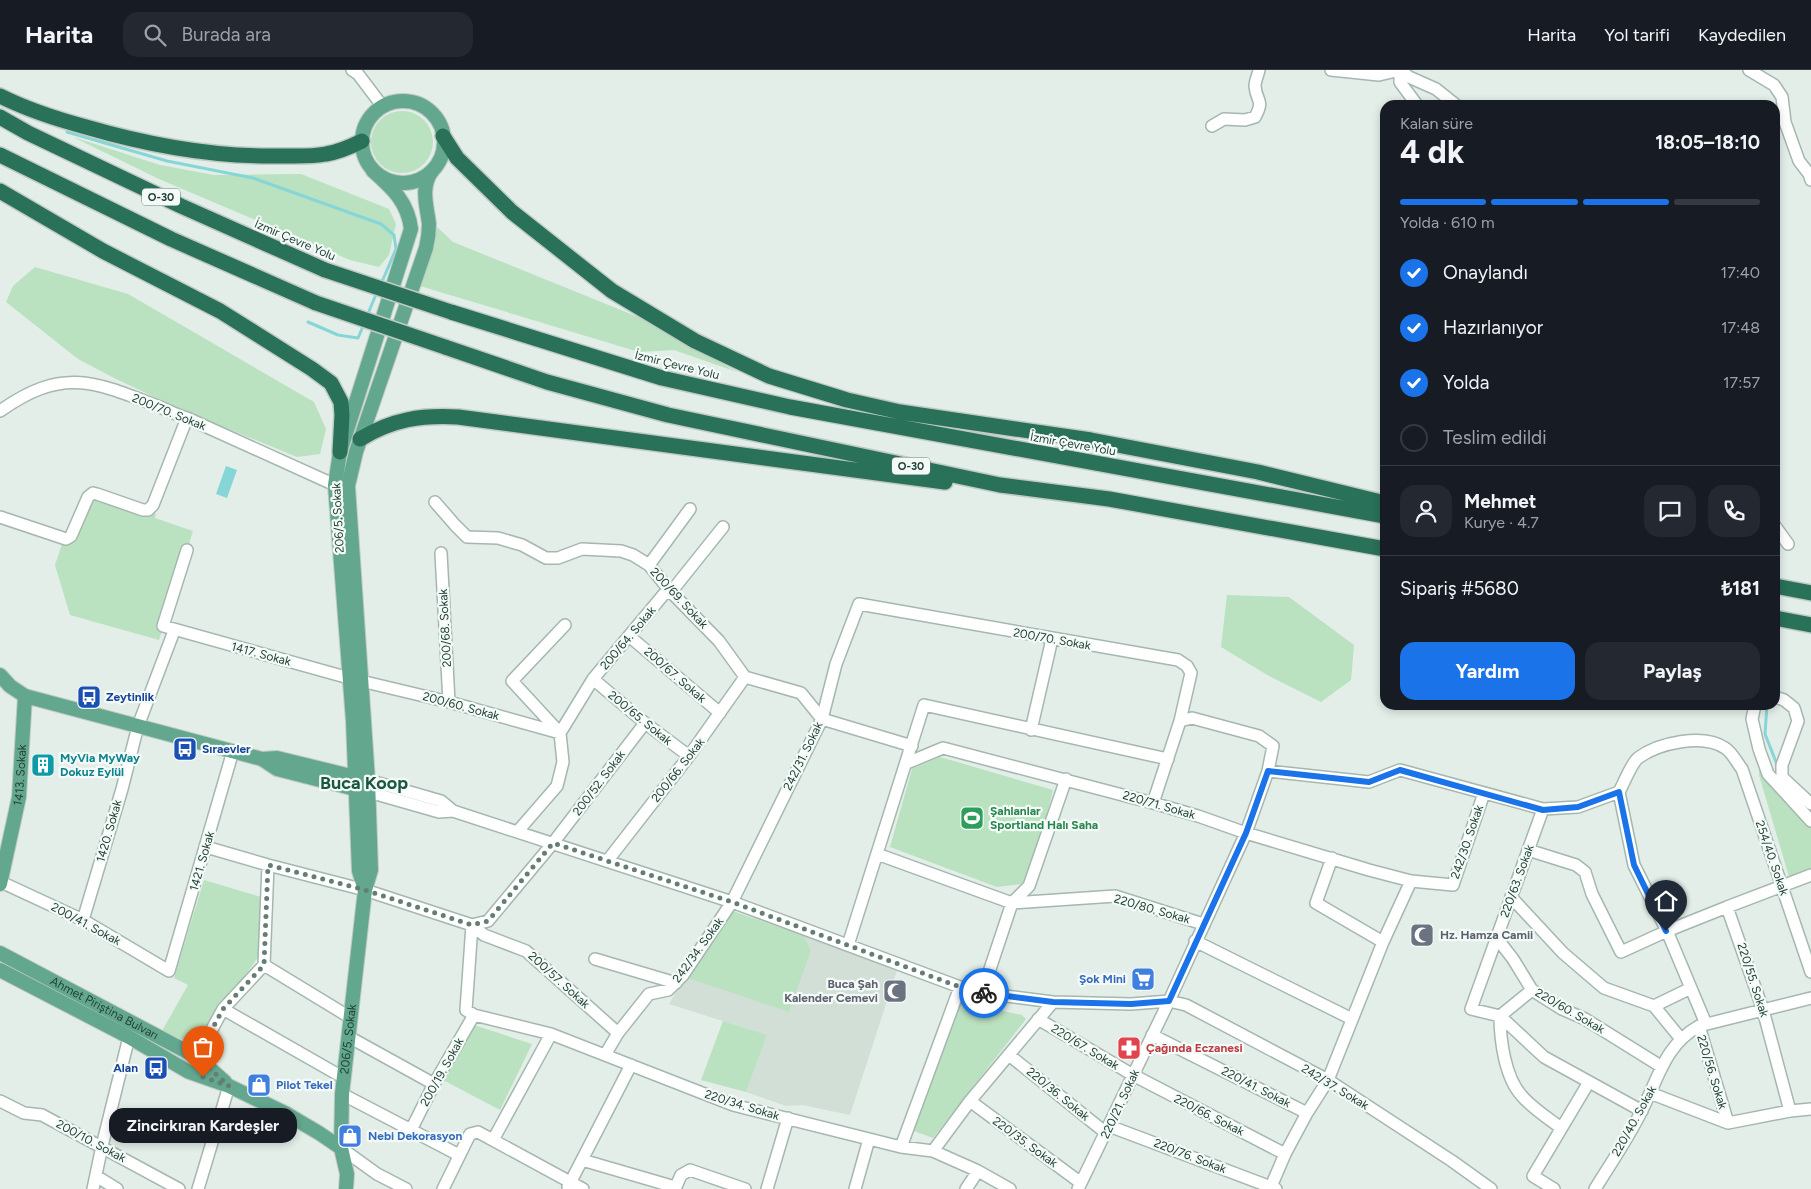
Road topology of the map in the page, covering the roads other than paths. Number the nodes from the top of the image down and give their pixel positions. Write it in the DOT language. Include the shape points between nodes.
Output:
graph roads {
  1 [pos="352,70"];
  2 [pos="1259,70"];
  3 [pos="1331,70"];
  4 [pos="1400,70"];
  5 [pos="1749,70"];
  6 [pos="0,96"];
  7 [pos="1413,100"];
  8 [pos="1450,100"];
  9 [pos="383,107"];
  10 [pos="0,117"];
  11 [pos="1212,126"];
  12 [pos="443,136"];
  13 [pos="362,141"];
  14 [pos="0,154"];
  15 [pos="373,171"];
  16 [pos="432,171"];
  17 [pos="1811,180"];
  18 [pos="0,191"];
  19 [pos="0,411"];
  20 [pos="187,418"];
  21 [pos="360,439"];
  22 [pos="340,452"];
  23 [pos="1000,484"];
  24 [pos="335,485"];
  25 [pos="435,502"];
  26 [pos="1380,503"];
  27 [pos="690,509"];
  28 [pos="1380,515"];
  29 [pos="0,517"];
  30 [pos="723,527"];
  31 [pos="1780,533"];
  32 [pos="1788,544"];
  33 [pos="1380,548"];
  34 [pos="187,550"];
  35 [pos="441,554"];
  36 [pos="649,565"];
  37 [pos="1780,587"];
  38 [pos="671,592"];
  39 [pos="1811,593"];
  40 [pos="859,604"];
  41 [pos="1780,619"];
  42 [pos="564,625"];
  43 [pos="1811,625"];
  44 [pos="174,631"];
  45 [pos="629,636"];
  46 [pos="1052,639"];
  47 [pos="0,675"];
  48 [pos="745,678"];
  49 [pos="592,679"];
  50 [pos="355,680"];
  51 [pos="25,696"];
  52 [pos="1780,699"];
  53 [pos="449,702"];
  54 [pos="1754,710"];
  55 [pos="720,713"];
  56 [pos="822,719"];
  57 [pos="1180,721"];
  58 [pos="644,723"];
  59 [pos="138,726"];
  60 [pos="1031,730"];
  61 [pos="560,733"];
  62 [pos="912,746"];
  63 [pos="233,751"];
  64 [pos="689,756"];
  65 [pos="1168,759"];
  66 [pos="907,763"];
  67 [pos="1268,771"];
  68 [pos="1066,780"];
  69 [pos="362,785"];
  70 [pos="1619,792"];
  71 [pos="1484,793"];
  72 [pos="1153,803"];
  73 [pos="1811,804"];
  74 [pos="1543,810"];
  75 [pos="1811,821"];
  76 [pos="518,831"];
  77 [pos="1246,833"];
  78 [pos="553,843"];
  79 [pos="206,848"];
  80 [pos="1528,850"];
  81 [pos="877,854"];
  82 [pos="1332,858"];
  83 [pos="608,860"];
  84 [pos="268,865"];
  85 [pos="1811,875"];
  86 [pos="1411,881"];
  87 [pos="0,883"];
  88 [pos="1782,886"];
  89 [pos="365,890"];
  90 [pos="1511,897"];
  91 [pos="732,902"];
  92 [pos="1012,904"];
  93 [pos="1727,907"];
  94 [pos="83,920"];
  95 [pos="1203,924"];
  96 [pos="472,925"];
  97 [pos="1666,931"];
  98 [pos="1496,937"];
  99 [pos="1195,941"];
  100 [pos="1383,942"];
  101 [pos="848,945"];
  102 [pos="0,952"];
  103 [pos="595,959"];
  104 [pos="264,965"];
  105 [pos="0,970"];
  106 [pos="170,971"];
  107 [pos="1811,972"];
  108 [pos="676,982"];
  109 [pos="960,987"];
  110 [pos="1691,988"];
  111 [pos="1532,990"];
  112 [pos="982,993"];
  113 [pos="1811,998"];
  114 [pos="1169,1001"];
  115 [pos="1053,1002"];
  116 [pos="1654,1006"];
  117 [pos="223,1009"];
  118 [pos="1764,1010"];
  119 [pos="474,1015"];
  120 [pos="1500,1016"];
  121 [pos="351,1018"];
  122 [pos="1038,1019"];
  123 [pos="1352,1019"];
  124 [pos="1702,1025"];
  125 [pos="618,1033"];
  126 [pos="551,1034"];
  127 [pos="1152,1036"];
  128 [pos="348,1037"];
  129 [pos="129,1038"];
  130 [pos="1680,1039"];
  131 [pos="605,1055"];
  132 [pos="1009,1055"];
  133 [pos="197,1057"];
  134 [pos="631,1065"];
  135 [pos="1662,1067"];
  136 [pos="1132,1075"];
  137 [pos="344,1078"];
  138 [pos="1328,1080"];
  139 [pos="1589,1082"];
  140 [pos="434,1084"];
  141 [pos="229,1086"];
  142 [pos="1650,1093"];
  143 [pos="342,1094"];
  144 [pos="0,1101"];
  145 [pos="970,1101"];
  146 [pos="1811,1109"];
  147 [pos="1642,1111"];
  148 [pos="1790,1111"];
  149 [pos="1307,1112"];
  150 [pos="788,1118"];
  151 [pos="1728,1123"];
  152 [pos="1561,1128"];
  153 [pos="1108,1129"];
  154 [pos="411,1130"];
  155 [pos="869,1139"];
  156 [pos="493,1140"];
  157 [pos="102,1146"];
  158 [pos="901,1147"];
  159 [pos="341,1148"];
  160 [pos="933,1151"];
  161 [pos="1284,1154"];
  162 [pos="459,1155"];
  163 [pos="582,1160"];
  164 [pos="978,1171"];
  165 [pos="96,1176"];
  166 [pos="569,1186"];
  167 [pos="1080,1186"];
  168 [pos="675,1188"];
  169 [pos="1273,1188"];
  170 [pos="93,1189"];
  171 [pos="117,1189"];
  172 [pos="179,1189"];
  173 [pos="198,1189"];
  174 [pos="346,1189"];
  175 [pos="406,1189"];
  176 [pos="443,1189"];
  177 [pos="583,1189"];
  178 [pos="745,1189"];
  179 [pos="767,1189"];
  180 [pos="855,1189"];
  181 [pos="966,1189"];
  182 [pos="1010,1189"];
  183 [pos="1491,1189"];
  184 [pos="1554,1189"];
  185 [pos="1595,1189"];
  1 -- 9 [label="street"];
  2 -- 11 [label="street" via="1255,85 1260,108 1255,117 1245,120 1224,118"];
  3 -- 4 [label="street" via="1379,75"];
  4 -- 7 [label="street" via="1400,82"];
  4 -- 8 [label="street"];
  5 -- 17 [label="street" via="1774,85 1782,97 1785,122"];
  6 -- 13 [label="highway" via="19,106 106,133 222,155 325,154"];
  9 -- 12 [label="main road" via="398,102 420,106 438,121"];
  9 -- 13 [label="main road" via="368,121"];
  10 -- 28 [label="highway, İzmir Çevre Yolu / O-30, bridge" via="181,206 325,270 662,378 790,408"];
  12 -- 16 [label="main road" via="443,151"];
  12 -- 26 [label="highway" via="457,158 512,212 612,291 695,341 769,376 900,412 1100,442 1258,472"];
  13 -- 15 [label="main road" via="364,157"];
  14 -- 23 [label="highway, O-30, bridge" via="171,239 316,303 547,382 668,415"];
  15 -- 16 [label="main road" via="387,180 402,183 418,180"];
  15 -- 22 [label="main road, 206/5. Sokak" via="405,205 411,229"];
  16 -- 21 [label="main road, 206/5. Sokak" via="426,179 425,188 426,248"];
  18 -- 22 [label="highway" via="220,311 331,383 341,402"];
  19 -- 20 [label="street, 200/70. Sokak" via="40,388 84,382 118,391"];
  20 -- 24 [label="street, 200/70. Sokak"];
  20 -- 29 [label="street" via="152,508 143,510 91,494 67,539"];
  21 -- 23 [label="highway" via="377,429 412,418 458,417 942,482"];
  21 -- 50 [label="main road, 206/5. Sokak" via="348,486 357,599"];
  22 -- 24 [label="main road, 206/5. Sokak"];
  23 -- 33 [label="highway, O-30"];
  24 -- 50 [label="main road, 206/5. Sokak"];
  25 -- 36 [label="street, 200/69. Sokak" via="467,536 498,538 522,545 546,558 558,558 582,549 621,551"];
  27 -- 36 [label="street"];
  30 -- 38 [label="street, 200/64. Sokak"];
  31 -- 32 [label="street"];
  34 -- 44 [label="street" via="163,626"];
  35 -- 53 [label="street, 200/68. Sokak"];
  36 -- 38 [label="street, 200/69. Sokak"];
  37 -- 39 [label="highway"];
  38 -- 45 [label="street, 200/64. Sokak" via="664,594"];
  38 -- 48 [label="street, 200/69. Sokak" via="719,641"];
  40 -- 46 [label="street, 200/70. Sokak"];
  40 -- 56 [label="street, 242/31. Sokak" via="836,664"];
  41 -- 43 [label="highway"];
  42 -- 61 [label="street" via="512,681"];
  44 -- 50 [label="street, 1417. Sokak"];
  44 -- 59 [label="street, 1420. Sokak"];
  45 -- 49 [label="street, 200/64. Sokak"];
  45 -- 55 [label="street, 200/67. Sokak"];
  46 -- 57 [label="street, 200/70. Sokak" via="1178,660 1192,673"];
  46 -- 60 [label="street"];
  47 -- 51 [label="main road"];
  48 -- 55 [label="street, 200/66. Sokak"];
  48 -- 56 [label="street" via="800,693"];
  49 -- 58 [label="street, 200/65. Sokak"];
  49 -- 61 [label="street, 200/64. Sokak"];
  50 -- 53 [label="street, 200/60. Sokak"];
  50 -- 69 [label="main road, 206/5. Sokak"];
  51 -- 59 [label="main road"];
  51 -- 87 [label="main road, 1413. Sokak" via="19,797"];
  52 -- 73 [label="street" via="1794,708 1798,721 1782,765 1782,777"];
  53 -- 61 [label="street, 200/60. Sokak"];
  54 -- 75 [label="street" via="1752,719 1768,774"];
  55 -- 64 [label="street, 200/66. Sokak"];
  56 -- 62 [label="street"];
  56 -- 91 [label="street, 242/31. Sokak"];
  57 -- 65 [label="street"];
  57 -- 67 [label="street, 220/21. Sokak" via="1192,718 1259,736 1273,746"];
  58 -- 64 [label="street, 200/65. Sokak"];
  58 -- 78 [label="street, 200/52. Sokak"];
  59 -- 63 [label="main road"];
  59 -- 94 [label="street, 1420. Sokak"];
  60 -- 62 [label="street" via="924,706"];
  60 -- 65 [label="street"];
  61 -- 76 [label="street" via="563,762 557,786"];
  62 -- 66 [label="street"];
  63 -- 69 [label="main road" via="262,759 277,758"];
  63 -- 79 [label="street, 1421. Sokak"];
  64 -- 83 [label="street, 200/66. Sokak"];
  65 -- 72 [label="street"];
  66 -- 68 [label="street, 220/71. Sokak" via="943,748"];
  66 -- 81 [label="street"];
  67 -- 71 [label="street, 242/30. Sokak" via="1369,782 1400,770"];
  67 -- 77 [label="street, 220/21. Sokak"];
  68 -- 72 [label="street, 220/71. Sokak"];
  68 -- 92 [label="street" via="1029,886"];
  69 -- 76 [label="street" via="439,812 453,811"];
  69 -- 89 [label="main road, 206/5. Sokak" via="371,870"];
  70 -- 74 [label="street" via="1578,807"];
  70 -- 88 [label="street, 254/40. Sokak" via="1637,759 1667,744 1706,741 1726,748 1742,769"];
  70 -- 97 [label="street, 220/56. Sokak" via="1634,865"];
  71 -- 74 [label="street"];
  71 -- 86 [label="street, 242/30. Sokak" via="1452,885"];
  72 -- 77 [label="street, 220/71. Sokak"];
  74 -- 80 [label="street, 220/63. Sokak"];
  76 -- 78 [label="street"];
  77 -- 82 [label="street, 220/71. Sokak"];
  77 -- 95 [label="street, 220/21. Sokak"];
  78 -- 83 [label="street"];
  78 -- 96 [label="street" via="488,921"];
  79 -- 84 [label="street"];
  79 -- 106 [label="street, 1421. Sokak"];
  80 -- 90 [label="street, 220/63. Sokak"];
  80 -- 97 [label="street" via="1576,865 1584,872 1621,952"];
  81 -- 92 [label="street, 220/80. Sokak"];
  81 -- 101 [label="street"];
  82 -- 86 [label="street, 220/71. Sokak"];
  82 -- 100 [label="street" via="1316,903"];
  83 -- 91 [label="street"];
  84 -- 89 [label="street"];
  84 -- 104 [label="street"];
  85 -- 88 [label="street"];
  86 -- 100 [label="street"];
  87 -- 94 [label="street, 200/41. Sokak"];
  88 -- 93 [label="street"];
  88 -- 107 [label="street, 254/40. Sokak"];
  89 -- 96 [label="street"];
  89 -- 121 [label="main road, 206/5. Sokak"];
  90 -- 98 [label="street, 220/63. Sokak"];
  90 -- 116 [label="street" via="1563,953 1604,988"];
  91 -- 101 [label="street"];
  91 -- 108 [label="street, 242/34. Sokak"];
  92 -- 95 [label="street, 220/80. Sokak" via="1115,896"];
  92 -- 112 [label="street"];
  93 -- 97 [label="street"];
  93 -- 118 [label="street, 220/55. Sokak"];
  94 -- 106 [label="street, 200/41. Sokak"];
  95 -- 99 [label="street, 220/21. Sokak"];
  96 -- 119 [label="street" via="466,1010"];
  96 -- 125 [label="street, 200/57. Sokak" via="484,935 526,950"];
  97 -- 110 [label="street, 220/56. Sokak"];
  98 -- 111 [label="street, 220/60. Sokak"];
  98 -- 120 [label="street, 220/63. Sokak" via="1471,1009"];
  99 -- 114 [label="street, 220/21. Sokak"];
  99 -- 123 [label="street"];
  100 -- 123 [label="street"];
  101 -- 109 [label="street"];
  102 -- 133 [label="main road, Ahmet Piriştina Bulvarı"];
  103 -- 108 [label="street"];
  104 -- 117 [label="street"];
  104 -- 121 [label="street"];
  105 -- 129 [label="main road, Ahmet Piriştina Bulvarı"];
  108 -- 125 [label="street, 242/34. Sokak" via="668,990 649,994"];
  109 -- 112 [label="street"];
  109 -- 158 [label="street"];
  110 -- 116 [label="street"];
  110 -- 124 [label="street, 220/56. Sokak"];
  111 -- 120 [label="street"];
  111 -- 135 [label="street, 220/60. Sokak"];
  112 -- 115 [label="street"];
  113 -- 118 [label="street"];
  114 -- 115 [label="street" via="1131,1004"];
  114 -- 127 [label="street, 220/21. Sokak"];
  114 -- 138 [label="street, 242/37. Sokak" via="1186,1005"];
  115 -- 122 [label="street"];
  116 -- 130 [label="street"];
  117 -- 133 [label="street"];
  117 -- 137 [label="street"];
  118 -- 124 [label="street"];
  118 -- 148 [label="street, 220/55. Sokak"];
  119 -- 126 [label="street, 220/34. Sokak"];
  119 -- 140 [label="street, 200/19. Sokak"];
  120 -- 139 [label="street" via="1544,1057"];
  120 -- 152 [label="street" via="1503,1049 1514,1086 1522,1098"];
  121 -- 128 [label="main road, 206/5. Sokak"];
  122 -- 132 [label="street"];
  122 -- 136 [label="street, 220/67. Sokak"];
  123 -- 138 [label="street"];
  124 -- 130 [label="street, 220/40. Sokak"];
  124 -- 151 [label="street, 220/56. Sokak"];
  125 -- 131 [label="street"];
  126 -- 131 [label="street, 220/34. Sokak"];
  126 -- 156 [label="street"];
  127 -- 136 [label="street, 220/21. Sokak"];
  127 -- 149 [label="street, 220/41. Sokak"];
  128 -- 137 [label="main road, 206/5. Sokak"];
  128 -- 140 [label="street"];
  129 -- 141 [label="main road, Ahmet Piriştina Bulvarı" via="189,1072"];
  129 -- 157 [label="street"];
  130 -- 135 [label="street, 220/40. Sokak"];
  131 -- 134 [label="street, 220/34. Sokak"];
  132 -- 145 [label="street"];
  132 -- 153 [label="street, 220/36. Sokak"];
  133 -- 141 [label="main road, Ahmet Piriştina Bulvarı"];
  134 -- 150 [label="street, 220/34. Sokak" via="733,1105"];
  134 -- 163 [label="street"];
  135 -- 142 [label="street, 220/40. Sokak"];
  136 -- 153 [label="street, 220/21. Sokak"];
  136 -- 161 [label="street, 220/66. Sokak"];
  137 -- 143 [label="main road, 206/5. Sokak"];
  138 -- 149 [label="street"];
  138 -- 183 [label="street, 242/37. Sokak"];
  139 -- 147 [label="street"];
  139 -- 152 [label="street"];
  140 -- 154 [label="street, 200/19. Sokak"];
  141 -- 159 [label="main road, Ahmet Piriştina Bulvarı" via="285,1113"];
  141 -- 173 [label="street"];
  142 -- 147 [label="street, 220/40. Sokak"];
  142 -- 151 [label="street"];
  143 -- 154 [label="street"];
  143 -- 159 [label="main road, 206/5. Sokak"];
  144 -- 157 [label="street, 200/10. Sokak" via="24,1113 42,1115"];
  145 -- 160 [label="street"];
  145 -- 167 [label="street, 220/35. Sokak"];
  146 -- 148 [label="street, 220/56. Sokak"];
  147 -- 185 [label="street, 220/40. Sokak"];
  148 -- 151 [label="street, 220/56. Sokak"];
  149 -- 161 [label="street"];
  150 -- 155 [label="street, 220/34. Sokak"];
  150 -- 179 [label="street"];
  152 -- 184 [label="street" via="1533,1176"];
  153 -- 167 [label="street, 220/21. Sokak"];
  153 -- 169 [label="street, 220/76. Sokak"];
  154 -- 162 [label="street"];
  155 -- 158 [label="street, 220/34. Sokak"];
  155 -- 180 [label="street"];
  156 -- 162 [label="street" via="478,1132 470,1134"];
  156 -- 166 [label="street"];
  157 -- 165 [label="street"];
  157 -- 172 [label="street, 200/10. Sokak"];
  158 -- 160 [label="street, 220/34. Sokak"];
  159 -- 174 [label="main road, 206/5. Sokak" via="347,1174"];
  159 -- 175 [label="street" via="377,1174"];
  160 -- 164 [label="street, 220/34. Sokak"];
  161 -- 169 [label="street"];
  162 -- 176 [label="street"];
  163 -- 166 [label="street"];
  163 -- 168 [label="street"];
  164 -- 181 [label="street"];
  164 -- 182 [label="street, 220/34. Sokak"];
  165 -- 170 [label="street"];
  165 -- 171 [label="street"];
  166 -- 177 [label="street"];
  168 -- 178 [label="street" via="681,1175 690,1170"];
}
